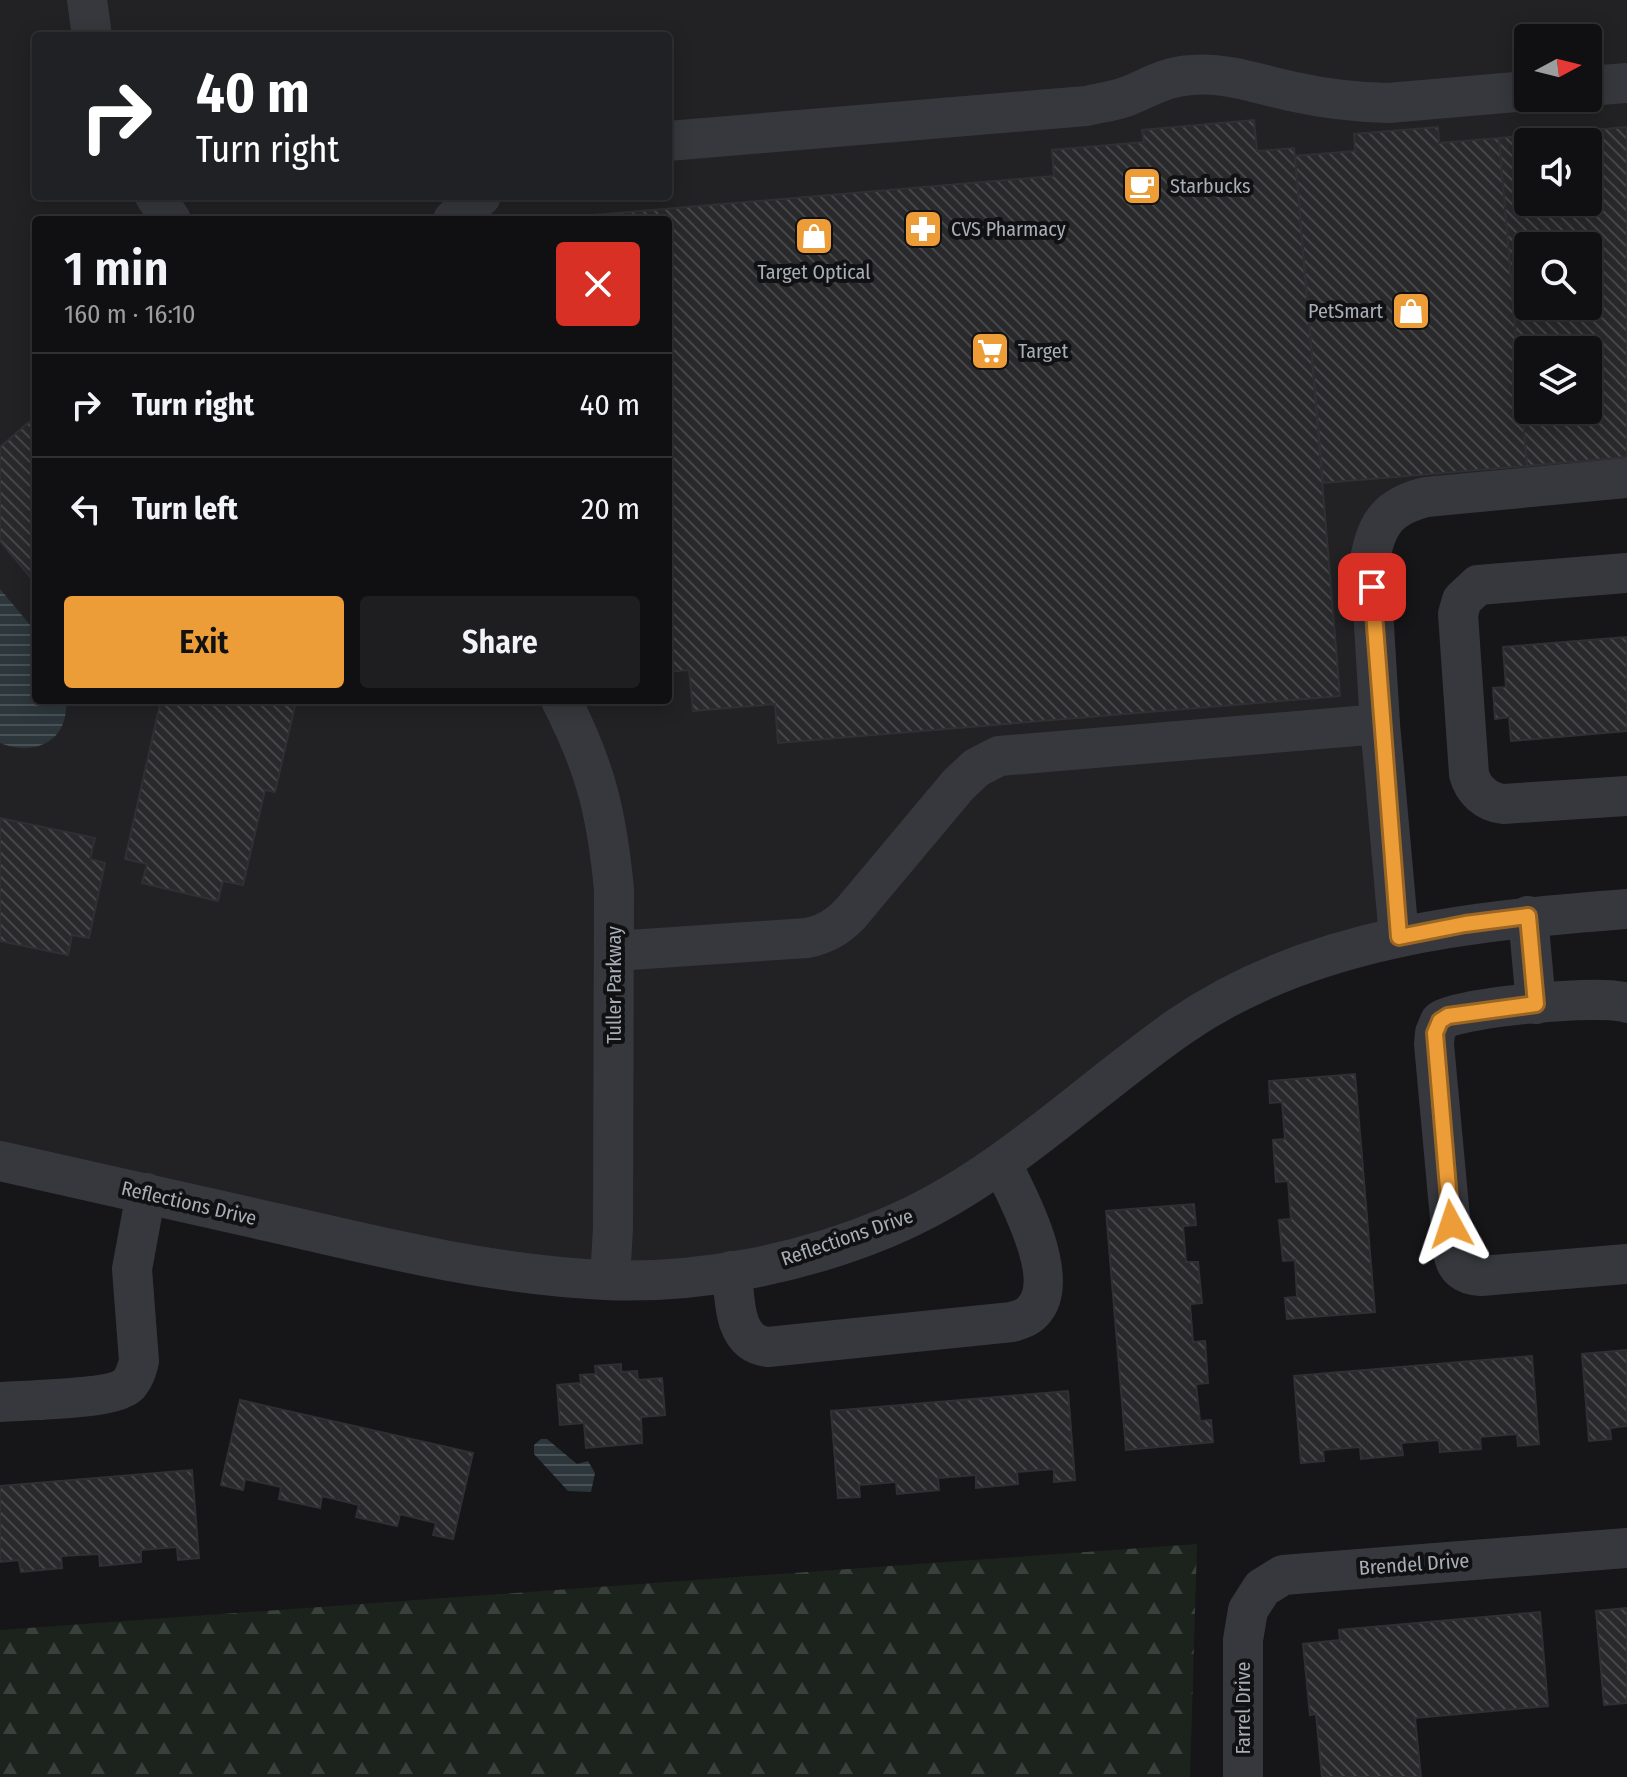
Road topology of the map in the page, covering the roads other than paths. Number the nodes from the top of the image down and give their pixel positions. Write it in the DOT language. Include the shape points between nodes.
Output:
graph roads {
  1 [pos="87,0"];
  2 [pos="91,32"];
  3 [pos="1627,83"];
  4 [pos="1602,85"];
  5 [pos="1514,92"];
  6 [pos="672,141"];
  7 [pos="476,200"];
  8 [pos="458,216"];
  9 [pos="1627,478"];
  10 [pos="1627,573"];
  11 [pos="563,704"];
  12 [pos="1380,724"];
  13 [pos="1627,796"];
  14 [pos="1627,909"];
  15 [pos="1528,916"];
  16 [pos="1399,937"];
  17 [pos="615,951"];
  18 [pos="1627,1003"];
  19 [pos="1536,1004"];
  20 [pos="0,1161"];
  21 [pos="1001,1163"];
  22 [pos="146,1193"];
  23 [pos="1627,1264"];
  24 [pos="732,1271"];
  25 [pos="610,1280"];
  26 [pos="0,1402"];
  27 [pos="1627,1548"];
  28 [pos="1243,1640"];
  29 [pos="1243,1777"];
  1 -- 2 [label="street"];
  3 -- 4 [label="street"];
  5 -- 6 [label="street" via="1365,102 1294,92 1240,77 1189,75 1086,106"];
  7 -- 8 [label="street"];
  9 -- 12 [label="street" via="1426,497 1393,510 1373,541 1370,560"];
  10 -- 13 [label="street" via="1478,585 1462,600 1458,614 1469,774 1482,796 1503,804"];
  11 -- 17 [label="street, Tuller Parkway" via="586,751 609,834"];
  12 -- 16 [label="street"];
  12 -- 17 [label="street" via="999,756 958,785 850,914 823,935"];
  14 -- 15 [label="street, Reflections Drive"];
  15 -- 16 [label="street, Reflections Drive"];
  15 -- 19 [label="street"];
  16 -- 21 [label="street, Reflections Drive" via="1287,970 1196,1017"];
  17 -- 25 [label="street, Tuller Parkway"];
  18 -- 19 [label="street" via="1614,999"];
  19 -- 23 [label="street" via="1448,1016 1435,1033 1455,1261 1461,1271 1481,1276"];
  20 -- 22 [label="street, Reflections Drive"];
  21 -- 24 [label="street, Reflections Drive" via="885,1229"];
  21 -- 24 [label="street" via="1024,1208 1042,1277 1042,1295 1026,1317 758,1346 742,1332"];
  22 -- 25 [label="street, Reflections Drive" via="496,1269"];
  22 -- 26 [label="street" via="132,1269 139,1361 128,1385 104,1394"];
  24 -- 25 [label="street, Reflections Drive"];
  27 -- 28 [label="street, Brendel Drive" via="1283,1575 1262,1588 1248,1610"];
  28 -- 29 [label="street, Farrel Drive"];
}
